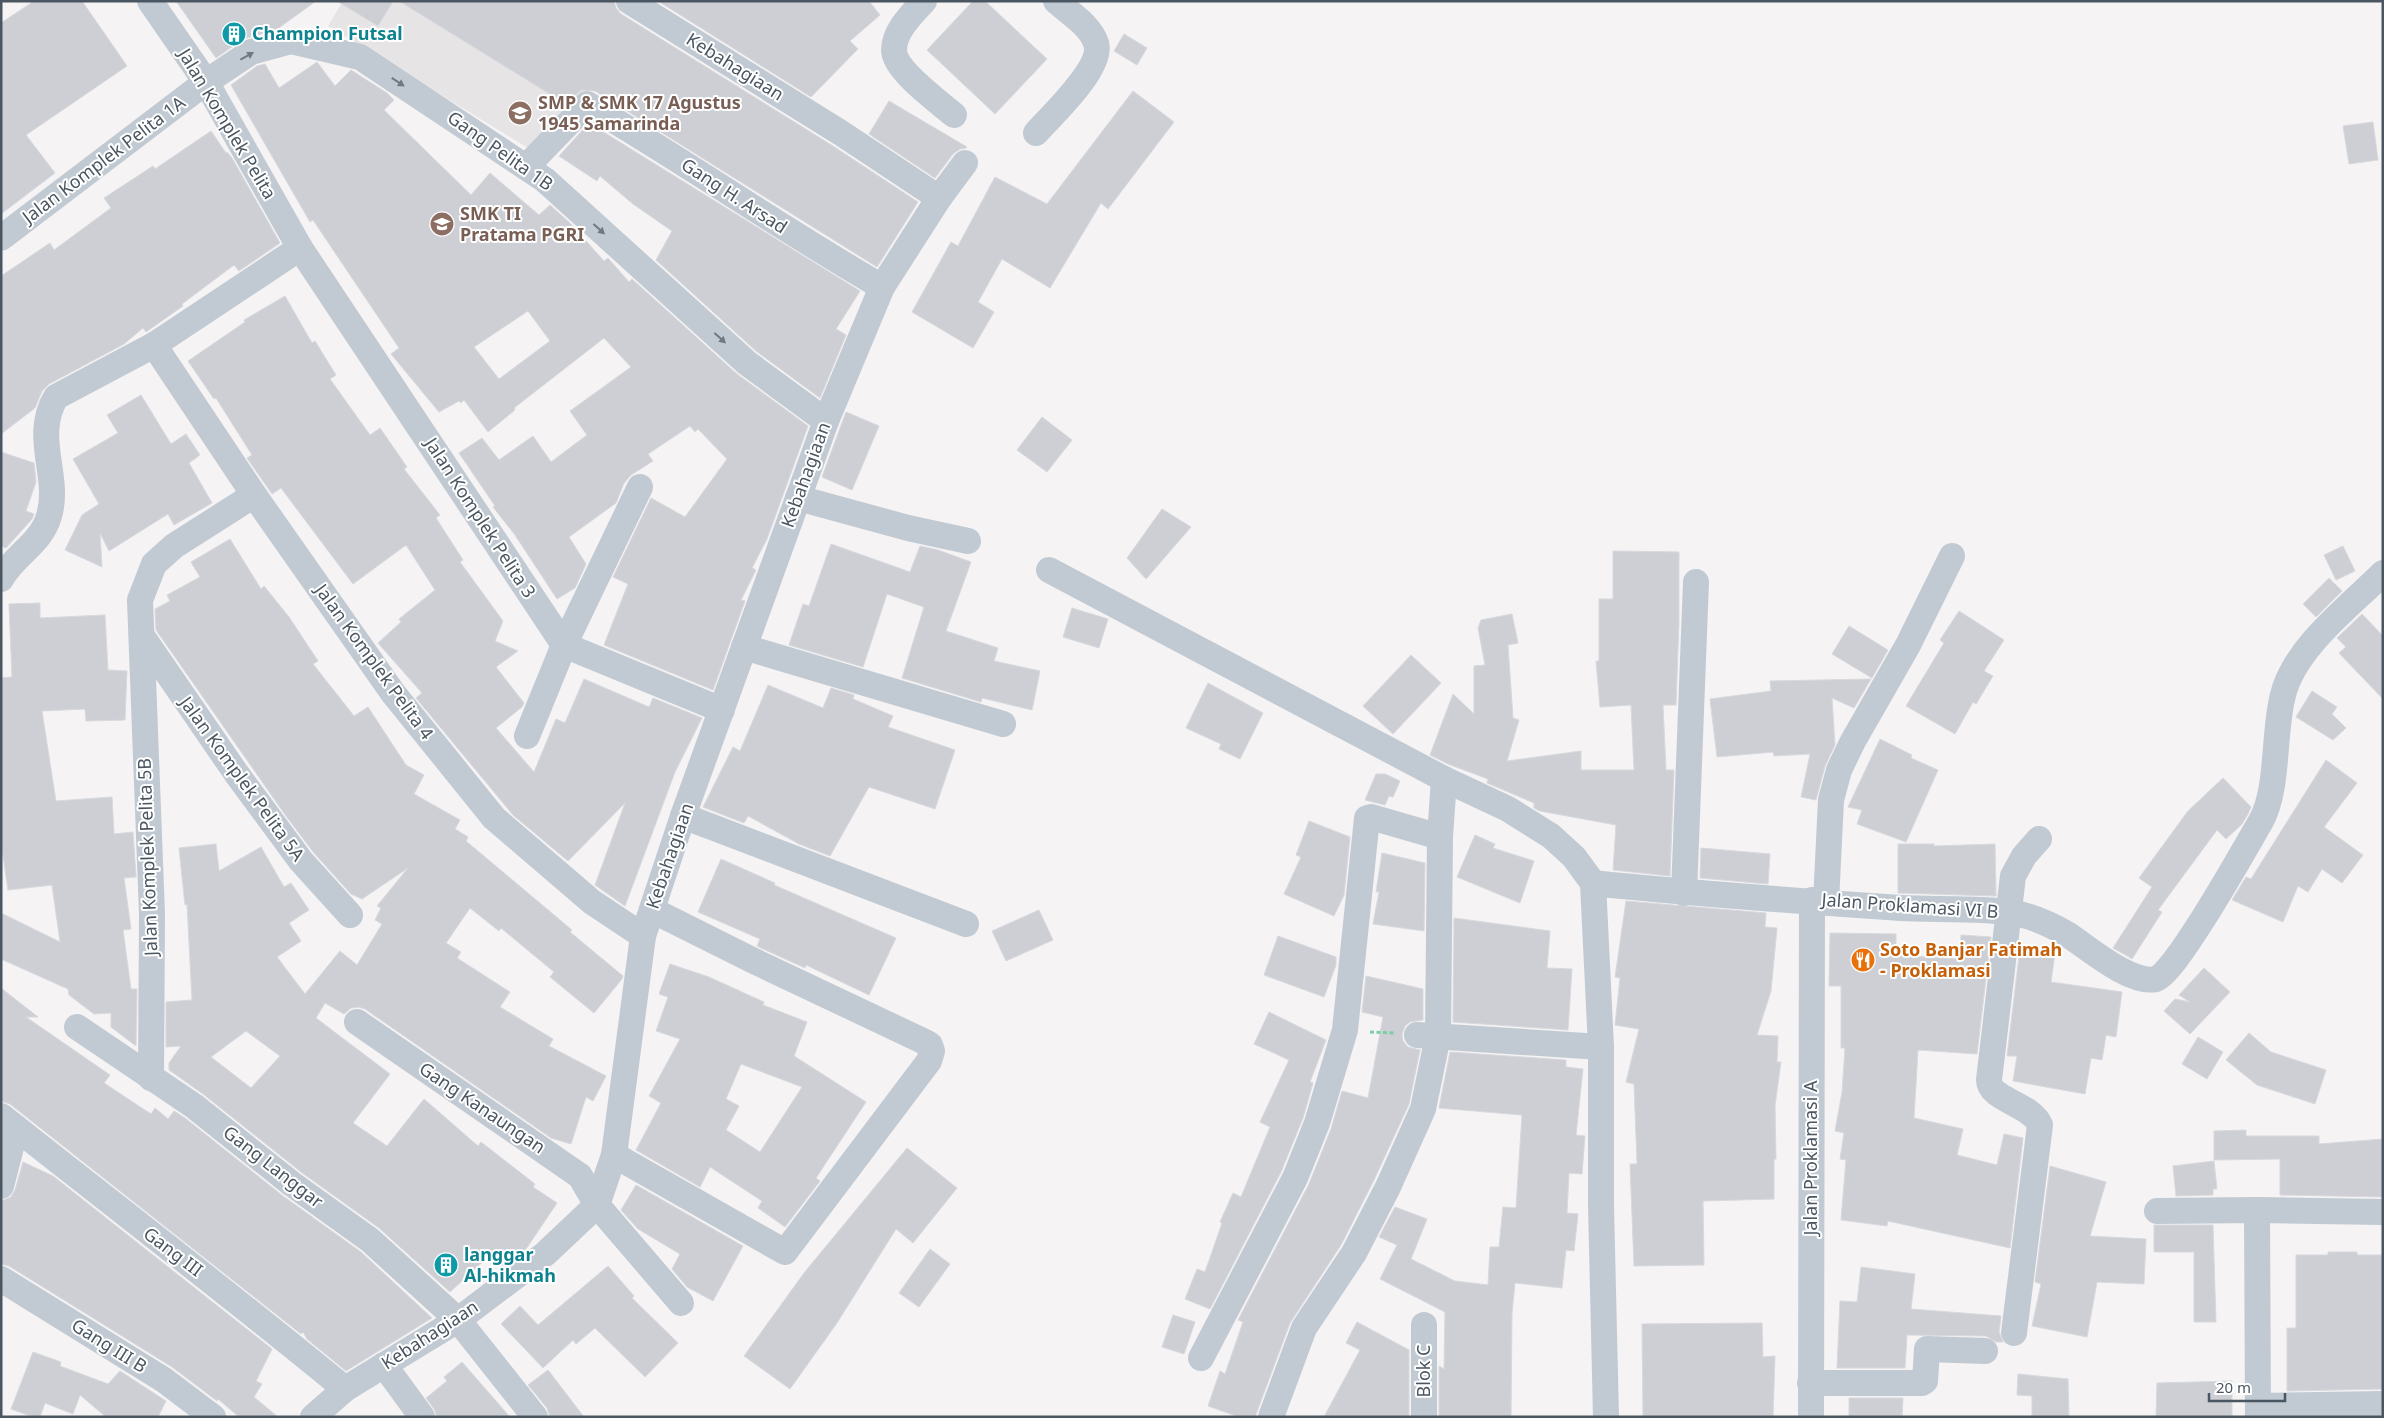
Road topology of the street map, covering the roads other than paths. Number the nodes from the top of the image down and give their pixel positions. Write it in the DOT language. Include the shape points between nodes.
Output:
graph roads {
  1 [pos="150,1"];
  2 [pos="629,1"];
  3 [pos="924,1"];
  4 [pos="1056,1"];
  5 [pos="206,82"];
  6 [pos="954,115"];
  7 [pos="1036,133"];
  8 [pos="965,163"];
  9 [pos="526,167"];
  10 [pos="939,198"];
  11 [pos="1,238"];
  12 [pos="300,248"];
  13 [pos="882,287"];
  14 [pos="154,345"];
  15 [pos="826,420"];
  16 [pos="640,487"];
  17 [pos="254,495"];
  18 [pos="798,498"];
  19 [pos="968,541"];
  20 [pos="1952,556"];
  21 [pos="1049,570"];
  22 [pos="2,575"];
  23 [pos="1696,582"];
  24 [pos="2377,588"];
  25 [pos="142,636"];
  26 [pos="564,645"];
  27 [pos="744,648"];
  28 [pos="722,710"];
  29 [pos="1003,724"];
  30 [pos="527,736"];
  31 [pos="1444,779"];
  32 [pos="683,816"];
  33 [pos="1440,837"];
  34 [pos="2039,839"];
  35 [pos="1593,882"];
  36 [pos="1684,893"];
  37 [pos="1819,901"];
  38 [pos="652,910"];
  39 [pos="2008,912"];
  40 [pos="350,915"];
  41 [pos="966,924"];
  42 [pos="643,936"];
  43 [pos="356,1022"];
  44 [pos="77,1028"];
  45 [pos="1427,1036"];
  46 [pos="1601,1048"];
  47 [pos="151,1078"];
  48 [pos="9,1122"];
  49 [pos="614,1156"];
  50 [pos="1,1186"];
  51 [pos="597,1205"];
  52 [pos="2253,1210"];
  53 [pos="2157,1212"];
  54 [pos="2383,1212"];
  55 [pos="1,1279"];
  56 [pos="680,1303"];
  57 [pos="458,1320"];
  58 [pos="1424,1325"];
  59 [pos="2014,1333"];
  60 [pos="1986,1351"];
  61 [pos="1201,1358"];
  62 [pos="384,1365"];
  63 [pos="1810,1383"];
  64 [pos="345,1389"];
  65 [pos="2383,1404"];
  66 [pos="2258,1411"];
  67 [pos="213,1417"];
  68 [pos="313,1417"];
  69 [pos="422,1417"];
  70 [pos="536,1417"];
  71 [pos="1271,1417"];
  72 [pos="1424,1417"];
  73 [pos="1606,1417"];
  74 [pos="1811,1417"];
  1 -- 5 [label="street, Jalan Komplek Pelita"];
  2 -- 10 [label="street, Kebahagiaan"];
  3 -- 6 [label="street" via="906,21 894,50 898,64"];
  4 -- 7 [label="street" via="1088,28 1096,43 1096,58 1082,81"];
  5 -- 9 [label="street, Gang Pelita 1B, one-way" via="251,52 292,41 360,57"];
  5 -- 11 [label="street, Jalan Komplek Pelita 1A"];
  5 -- 12 [label="street, Jalan Komplek Pelita"];
  8 -- 10 [label="street, Kebahagiaan"];
  9 -- 13 [label="street, Gang H. Arsad" via="587,104 662,148 807,244"];
  9 -- 15 [label="street, Gang Pelita 1B, one-way" via="545,180 747,362"];
  10 -- 13 [label="street, Kebahagiaan"];
  12 -- 14 [label="street"];
  12 -- 26 [label="street, Jalan Komplek Pelita 3"];
  13 -- 15 [label="street, Kebahagiaan"];
  14 -- 17 [label="street, Jalan Komplek Pelita 4"];
  14 -- 22 [label="street" via="56,397 45,426 50,514 44,532"];
  15 -- 18 [label="street, Kebahagiaan"];
  16 -- 26 [label="street"];
  17 -- 25 [label="street, Jalan Komplek Pelita 5B" via="174,546 154,564 140,600"];
  17 -- 42 [label="street, Jalan Komplek Pelita 4" via="393,693 494,818 592,902"];
  18 -- 19 [label="street"];
  18 -- 27 [label="street, Kebahagiaan"];
  20 -- 37 [label="street, Jalan Proklamasi A" via="1908,645 1852,741 1839,770 1831,800"];
  21 -- 31 [label="street"];
  23 -- 36 [label="street"];
  24 -- 39 [label="street, Jalan Proklamasi VI B" via="2324,628 2289,679 2283,694 2274,748 2272,786 2263,818 2167,972 2157,979 2131,974 2044,922"];
  25 -- 40 [label="street, Jalan Komplek Pelita 5A" via="301,861"];
  25 -- 47 [label="street, Jalan Komplek Pelita 5B" via="152,914"];
  26 -- 28 [label="street"];
  26 -- 30 [label="street"];
  27 -- 28 [label="street, Kebahagiaan"];
  27 -- 29 [label="street"];
  28 -- 32 [label="street, Kebahagiaan"];
  31 -- 33 [label="street"];
  31 -- 35 [label="street" via="1508,809 1551,836 1574,857"];
  32 -- 38 [label="street, Kebahagiaan"];
  32 -- 41 [label="street"];
  33 -- 45 [label="street"];
  33 -- 61 [label="street" via="1371,816 1367,818 1345,1030 1317,1123 1295,1178"];
  34 -- 39 [label="street" via="2013,876"];
  35 -- 36 [label="street, Jalan Proklamasi VI B"];
  35 -- 46 [label="street"];
  36 -- 37 [label="street, Jalan Proklamasi VI B"];
  37 -- 39 [label="street, Jalan Proklamasi VI B"];
  37 -- 63 [label="street, Jalan Proklamasi A"];
  38 -- 42 [label="street, Kebahagiaan"];
  38 -- 49 [label="street" via="930,1045 932,1051 929,1062 785,1252"];
  39 -- 59 [label="street" via="1989,1084 1993,1091 2034,1115 2040,1126"];
  42 -- 49 [label="street, Kebahagiaan"];
  43 -- 51 [label="street, Gang Kanaungan" via="580,1176"];
  44 -- 47 [label="street, Gang Langgar"];
  45 -- 46 [label="street"];
  45 -- 71 [label="street" via="1423,1109 1354,1253 1304,1328"];
  46 -- 73 [label="street"];
  47 -- 57 [label="street, Gang Langgar" via="194,1106 292,1184 370,1240"];
  48 -- 50 [label="street"];
  48 -- 64 [label="street, Gang III" via="122,1214 238,1300"];
  49 -- 51 [label="street, Kebahagiaan"];
  51 -- 56 [label="street, Gang Kanaungan"];
  51 -- 57 [label="street, Kebahagiaan" via="545,1254"];
  52 -- 53 [label="street"];
  52 -- 54 [label="street"];
  52 -- 66 [label="street"];
  55 -- 67 [label="street, Gang III B" via="164,1380"];
  57 -- 62 [label="street, Kebahagiaan"];
  57 -- 70 [label="street, Gang Langgar"];
  58 -- 72 [label="street, Blok C"];
  60 -- 63 [label="street" via="1927,1349 1925,1381 1922,1383"];
  62 -- 64 [label="street, Kebahagiaan"];
  62 -- 69 [label="street"];
  63 -- 74 [label="street, Jalan Proklamasi A"];
  64 -- 68 [label="street, Kebahagiaan"];
  65 -- 66 [label="street"];
}
